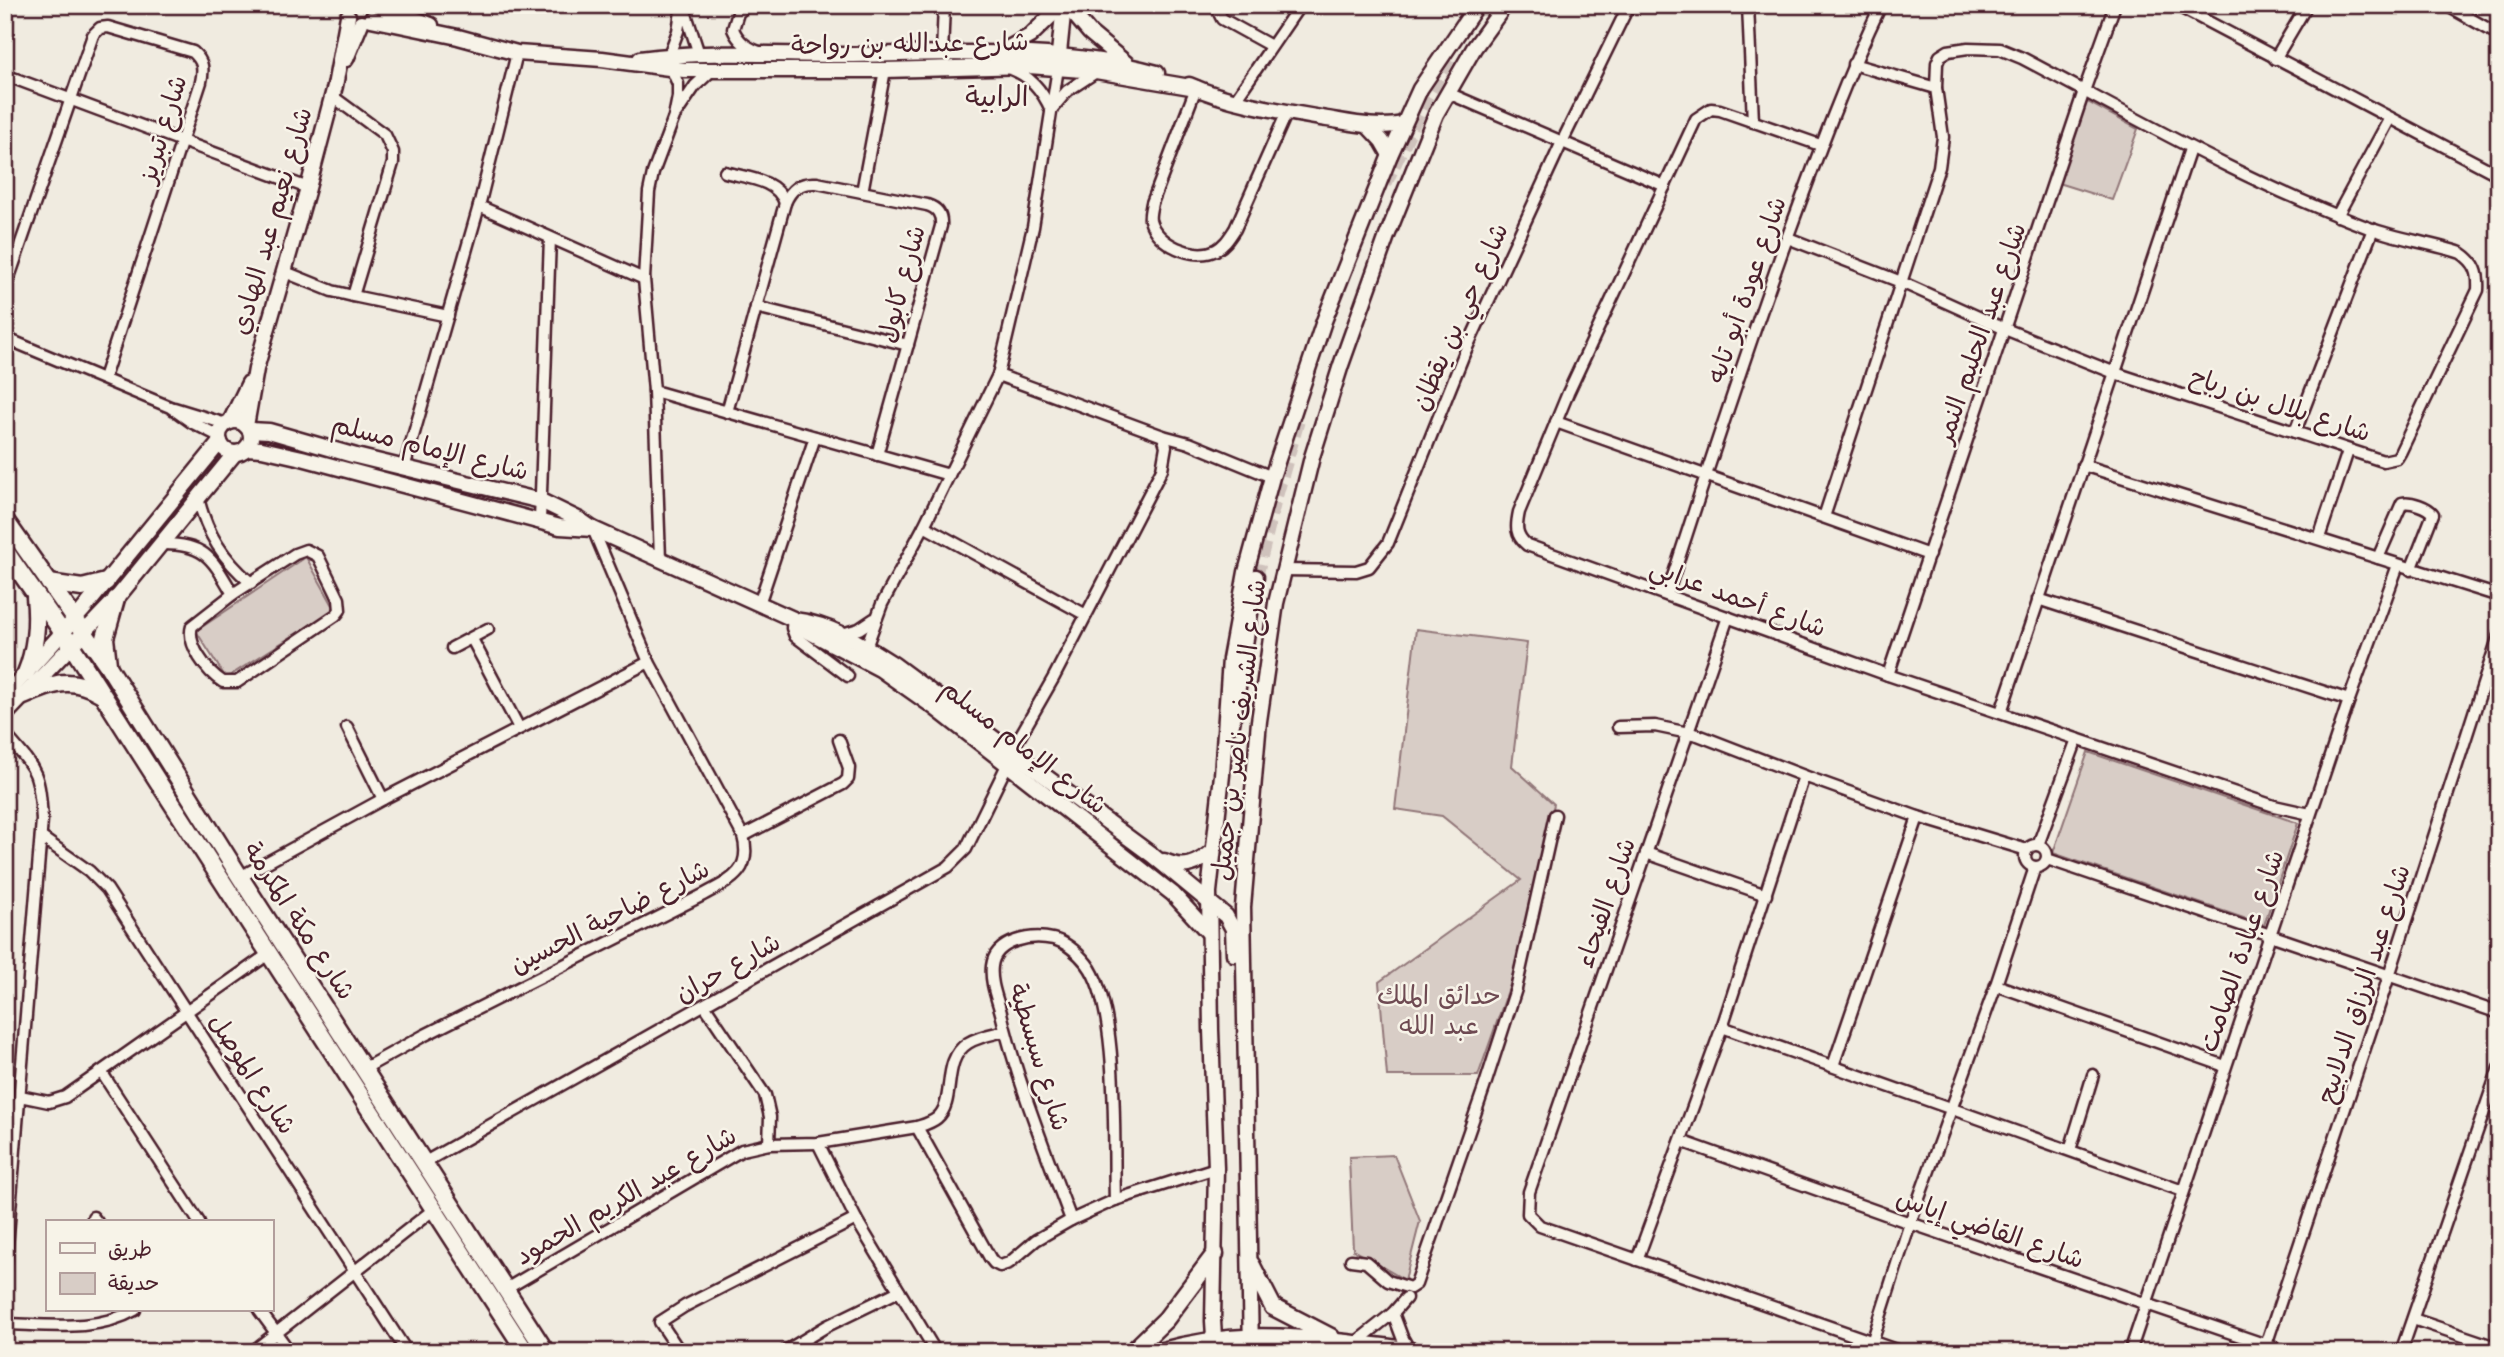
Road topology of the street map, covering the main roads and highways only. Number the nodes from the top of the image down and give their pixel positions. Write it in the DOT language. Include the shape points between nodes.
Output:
graph roads {
  1 [pos="5,520"];
  2 [pos="5,550"];
  3 [pos="106,582"];
  4 [pos="49,583"];
  5 [pos="34,595"];
  6 [pos="116,598"];
  7 [pos="108,666"];
  8 [pos="26,673"];
  9 [pos="100,693"];
  10 [pos="24,696"];
  11 [pos="1215,1254"];
  12 [pos="1251,1264"];
  13 [pos="1350,1344"];
  14 [pos="1214,1345"];
  15 [pos="1251,1345"];
  16 [pos="1413,1351"];
  17 [pos="526,1352"];
  18 [pos="546,1352"];
  19 [pos="1132,1352"];
  20 [pos="1158,1352"];
  1 -- 4 [label="main road, شارع مكة المكرمة"];
  2 -- 5 [label="main road, شارع مكة المكرمة"];
  3 -- 4 [label="main road" via="75,588"];
  4 -- 7 [label="main road, شارع مكة المكرمة"];
  5 -- 8 [label="main road" via="37,628"];
  5 -- 9 [label="main road, شارع مكة المكرمة"];
  6 -- 7 [label="main road" via="105,638"];
  7 -- 18 [label="main road, شارع مكة المكرمة"];
  9 -- 10 [label="main road" via="68,682"];
  9 -- 17 [label="main road, شارع مكة المكرمة"];
  11 -- 19 [label="main road" via="1166,1319"];
  12 -- 13 [label="main road" via="1273,1307"];
  13 -- 15 [label="main road" via="1305,1339"];
  13 -- 16 [label="main road"];
  14 -- 15 [label="main road"];
  14 -- 20 [label="main road"];
}
